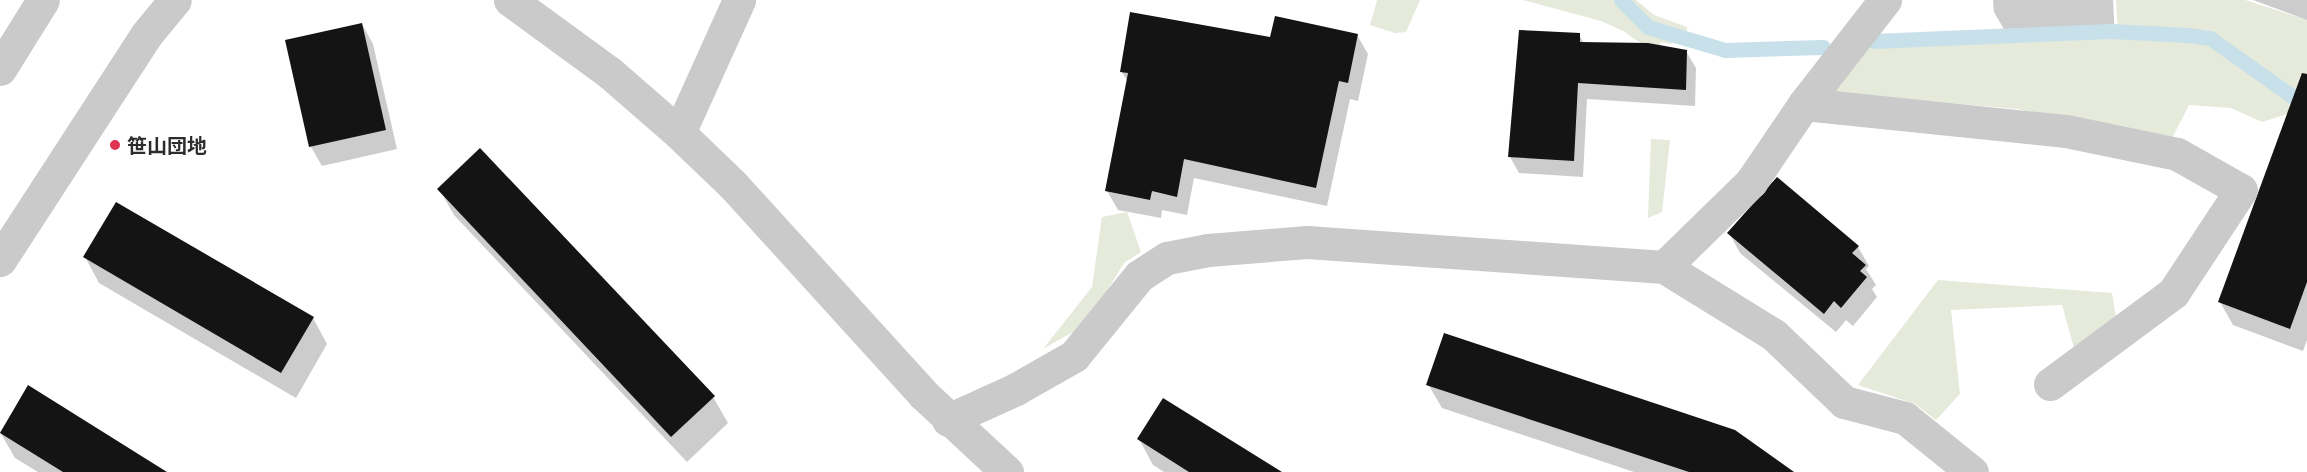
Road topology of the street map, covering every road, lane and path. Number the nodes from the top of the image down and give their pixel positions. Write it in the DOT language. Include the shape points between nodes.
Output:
graph roads {
  1 [pos="43,0"];
  2 [pos="175,0"];
  3 [pos="510,0"];
  4 [pos="739,0"];
  5 [pos="1885,0"];
  6 [pos="0,69"];
  7 [pos="1803,104"];
  8 [pos="680,133"];
  9 [pos="0,260"];
  10 [pos="1664,267"];
  11 [pos="2050,384"];
  12 [pos="948,420"];
  13 [pos="1007,472"];
  14 [pos="1971,472"];
  1 -- 6 [label="street"];
  2 -- 9 [label="street" via="146,34"];
  3 -- 8 [label="street" via="609,73"];
  4 -- 8 [label="street"];
  5 -- 7 [label="street"];
  7 -- 10 [label="street" via="1751,182"];
  7 -- 11 [label="street" via="2066,131 2177,154 2241,190 2173,293"];
  8 -- 12 [label="street" via="734,186"];
  10 -- 12 [label="street" via="1307,242 1208,250 1167,258 1138,276 1074,356 1016,389"];
  10 -- 14 [label="street" via="1774,335 1844,402 1905,418"];
  12 -- 13 [label="street"];
}
